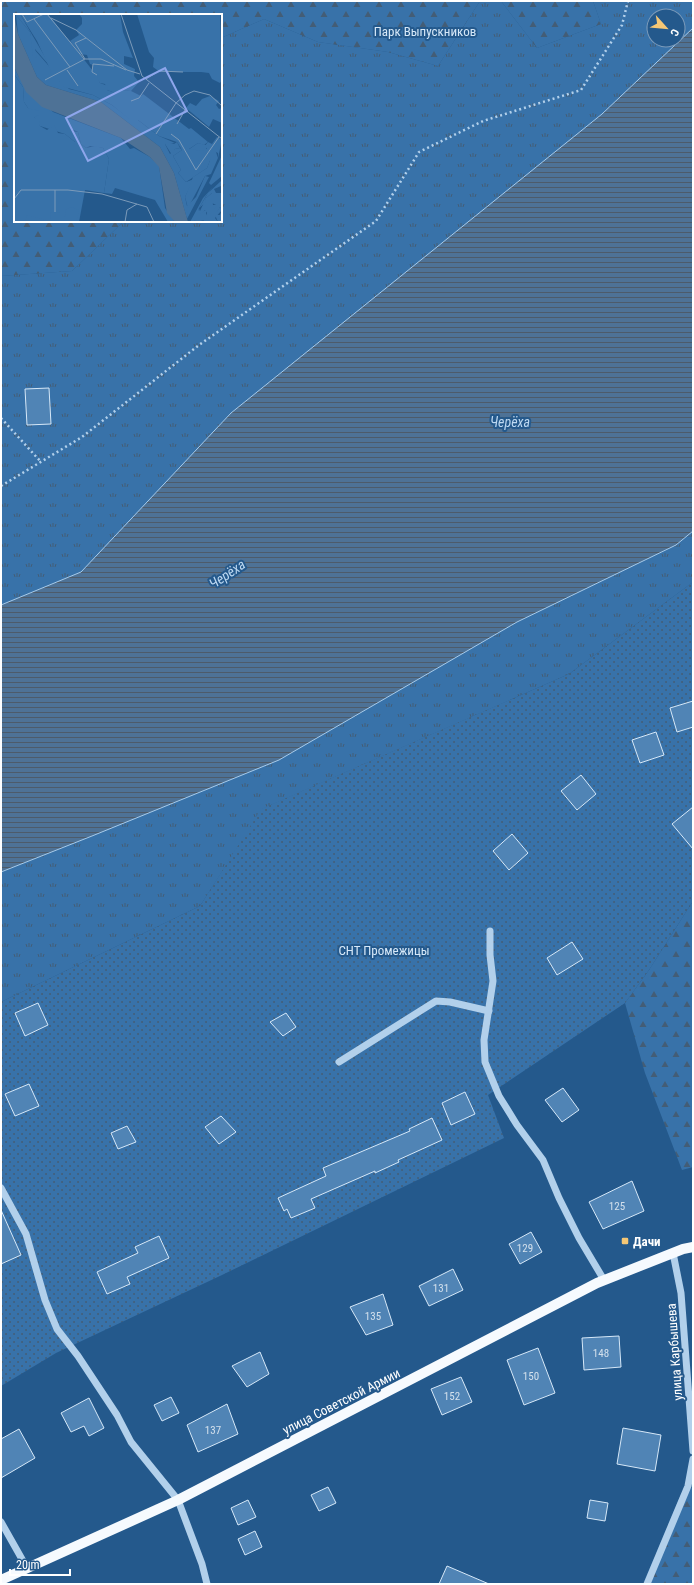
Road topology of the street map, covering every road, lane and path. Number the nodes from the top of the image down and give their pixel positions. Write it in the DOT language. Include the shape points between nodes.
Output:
graph roads {
  1 [pos="628,1"];
  2 [pos="1,418"];
  3 [pos="40,462"];
  4 [pos="1,486"];
  5 [pos="490,931"];
  6 [pos="489,1011"];
  7 [pos="339,1062"];
  8 [pos="1,1188"];
  9 [pos="693,1246"];
  10 [pos="673,1253"];
  11 [pos="604,1280"];
  12 [pos="693,1451"];
  13 [pos="693,1459"];
  14 [pos="178,1500"];
  15 [pos="1,1522"];
  16 [pos="27,1568"];
  17 [pos="1,1580"];
  18 [pos="206,1584"];
  19 [pos="647,1584"];
  1 -- 3 [label="path" via="622,25 581,90 483,121 419,152 376,221 199,345 82,437"];
  2 -- 3 [label="path"];
  3 -- 4 [label="path"];
  5 -- 6 [label="street" via="493,981"];
  6 -- 7 [label="street" via="436,1001"];
  6 -- 11 [label="street" via="484,1040 484,1062 499,1096 516,1125 543,1160 579,1238"];
  8 -- 14 [label="street" via="26,1234 45,1300 57,1329 117,1415 131,1442"];
  9 -- 10 [label="main road, улица Советской Армии"];
  10 -- 11 [label="main road, улица Советской Армии"];
  10 -- 12 [label="street, улица Карбышева" via="681,1293"];
  11 -- 14 [label="main road, улица Советской Армии"];
  13 -- 19 [label="street" via="688,1486"];
  14 -- 16 [label="main road, улица Советской Армии"];
  14 -- 18 [label="street" via="202,1564"];
  15 -- 16 [label="street"];
  16 -- 17 [label="main road, улица Советской Армии"];
}
